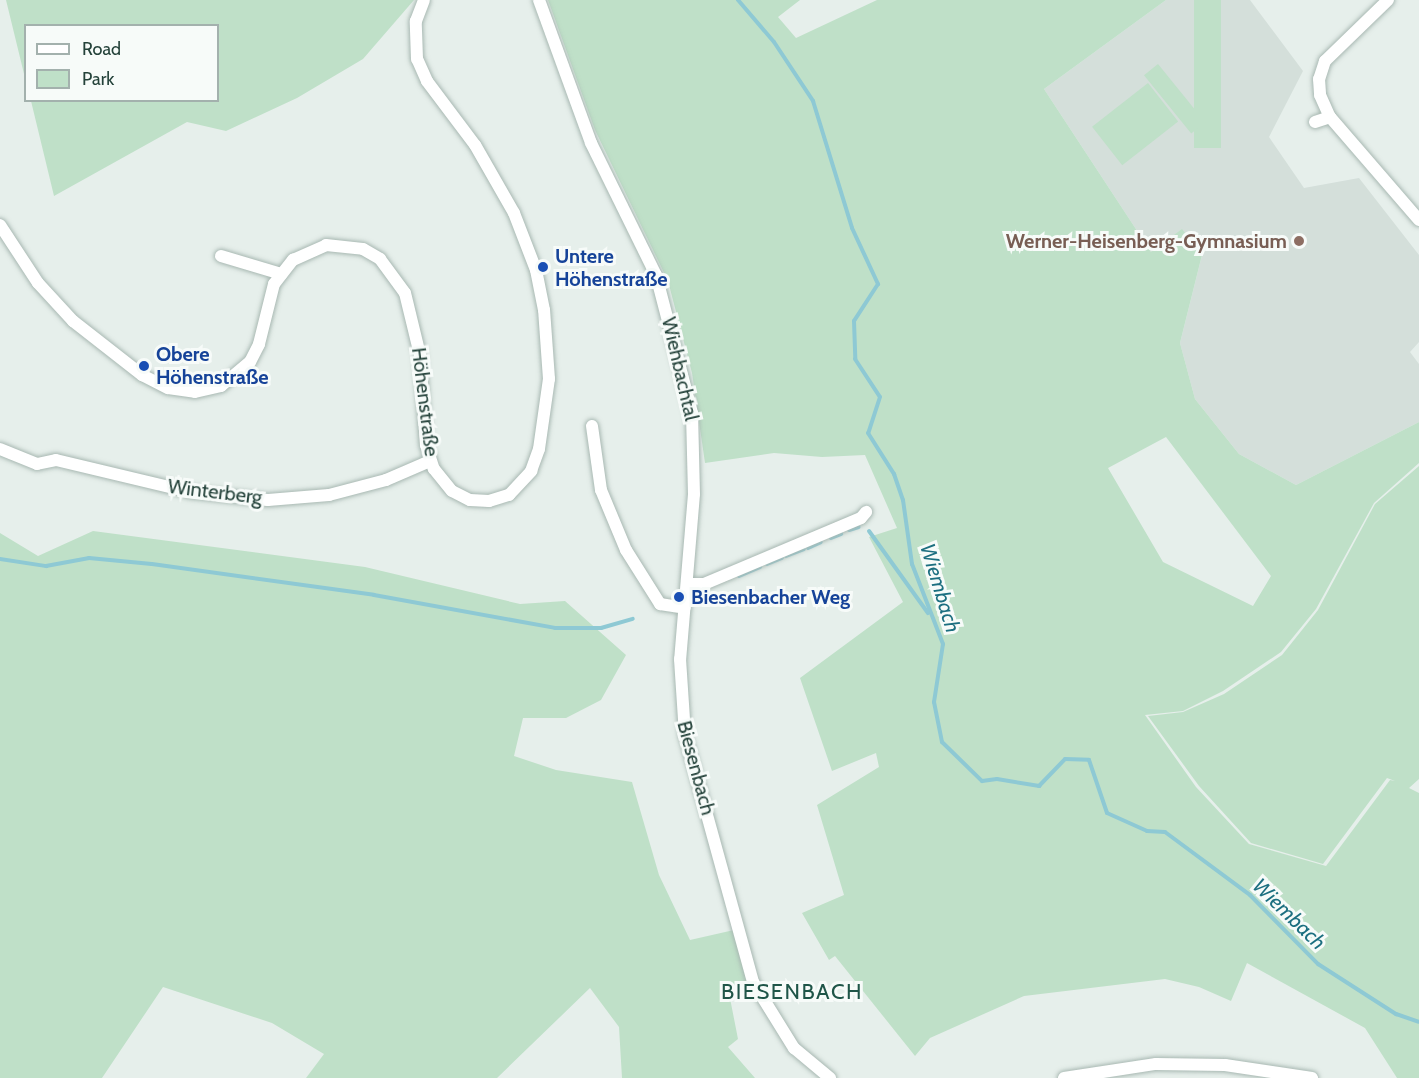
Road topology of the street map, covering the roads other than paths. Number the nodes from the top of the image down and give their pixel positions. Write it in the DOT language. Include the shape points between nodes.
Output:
graph roads {
  1 [pos="424,0"];
  2 [pos="539,0"];
  3 [pos="1388,0"];
  4 [pos="1330,117"];
  5 [pos="1315,122"];
  6 [pos="1419,220"];
  7 [pos="0,225"];
  8 [pos="221,256"];
  9 [pos="281,274"];
  10 [pos="592,426"];
  11 [pos="0,449"];
  12 [pos="430,461"];
  13 [pos="866,512"];
  14 [pos="687,584"];
  15 [pos="685,608"];
  16 [pos="830,1078"];
  17 [pos="1064,1078"];
  18 [pos="1312,1078"];
  1 -- 12 [label="street, Höhenstraße" via="416,21 417,59 427,81 493,175 526,242 544,310 549,379 539,449 531,471 509,495 470,500 452,491"];
  2 -- 14 [label="street, Wiehbachtal" via="591,143 656,274 674,336 692,413 695,451"];
  3 -- 4 [label="street" via="1325,60 1319,79 1320,95"];
  4 -- 5 [label="street"];
  4 -- 6 [label="street"];
  7 -- 9 [label="street, Höhenstraße" via="38,283 72,321 142,375 168,388 195,392 221,386 250,362 260,344 269,297"];
  8 -- 9 [label="street"];
  9 -- 12 [label="street, Höhenstraße" via="307,251 344,245 380,259 395,275 413,319"];
  10 -- 15 [label="street" via="596,471 627,549 660,604"];
  11 -- 12 [label="street, Winterberg" via="36,464 56,460 190,492 268,500 329,495 386,480"];
  13 -- 14 [label="street" via="861,518 704,584"];
  14 -- 15 [label="street, Biesenbach"];
  15 -- 16 [label="street, Biesenbach" via="680,659 685,735 753,982 794,1048"];
  17 -- 18 [label="street" via="1156,1064 1225,1065"];
}
